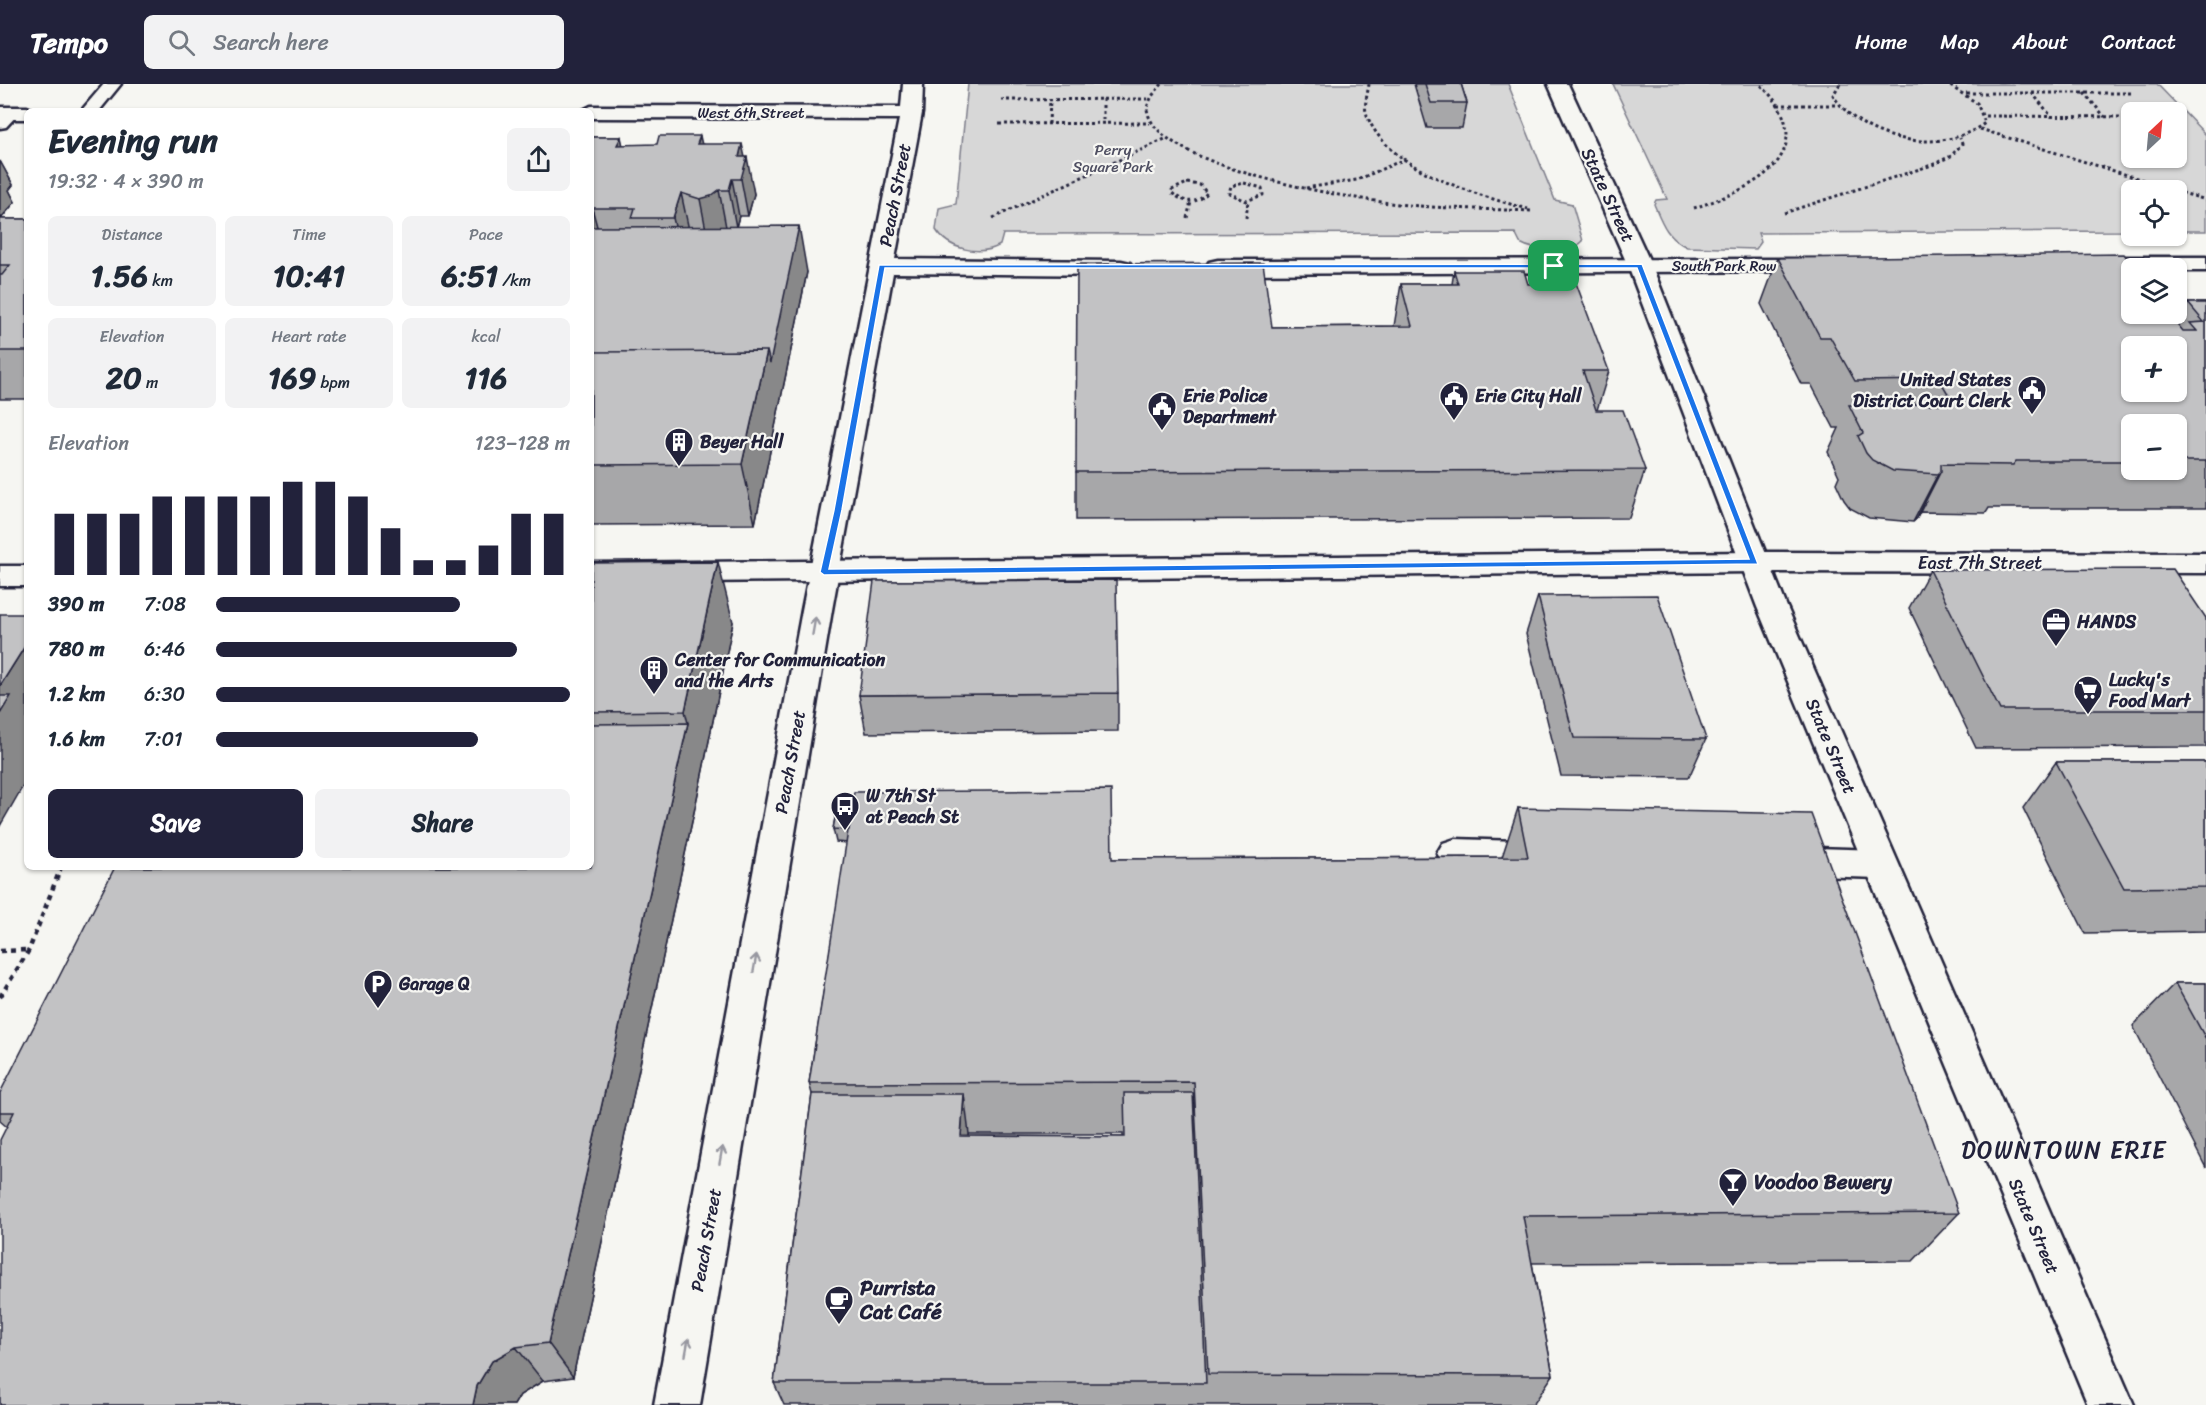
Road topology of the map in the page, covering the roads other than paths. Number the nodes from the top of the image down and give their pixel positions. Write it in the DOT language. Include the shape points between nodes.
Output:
graph roads {
  1 [pos="113,84"];
  2 [pos="913,84"];
  3 [pos="1558,84"];
  4 [pos="93,108"];
  5 [pos="594,112"];
  6 [pos="911,113"];
  7 [pos="2206,264"];
  8 [pos="2064,265"];
  9 [pos="882,266"];
  10 [pos="1640,266"];
  11 [pos="1840,266"];
  12 [pos="1198,267"];
  13 [pos="1141,268"];
  14 [pos="1755,562"];
  15 [pos="2206,564"];
  16 [pos="824,572"];
  17 [pos="594,573"];
  18 [pos="0,576"];
  19 [pos="24,576"];
  20 [pos="1455,853"];
  21 [pos="1574,856"];
  22 [pos="1754,861"];
  23 [pos="1880,864"];
  24 [pos="677,1405"];
  25 [pos="2110,1405"];
  1 -- 4 [label="lane"];
  2 -- 6 [label="main road, Peach Street"];
  3 -- 10 [label="main road, State Street"];
  5 -- 6 [label="main road, West 6th Street"];
  6 -- 9 [label="main road, Peach Street"];
  7 -- 8 [label="main road"];
  9 -- 13 [label="main road"];
  9 -- 16 [label="main road, Peach Street"];
  10 -- 11 [label="main road, South Park Row"];
  10 -- 12 [label="main road, South Park Row"];
  10 -- 14 [label="main road, State Street"];
  14 -- 15 [label="main road, East 7th Street"];
  14 -- 16 [label="main road, East 7th Street"];
  14 -- 23 [label="main road, State Street"];
  16 -- 17 [label="main road, East 7th Street"];
  24 -- 16 [label="main road, Peach Street, one-way"];
  18 -- 19 [label="main road"];
  20 -- 21 [label="main road"];
  22 -- 23 [label="main road"];
  23 -- 25 [label="main road, State Street"];
}
